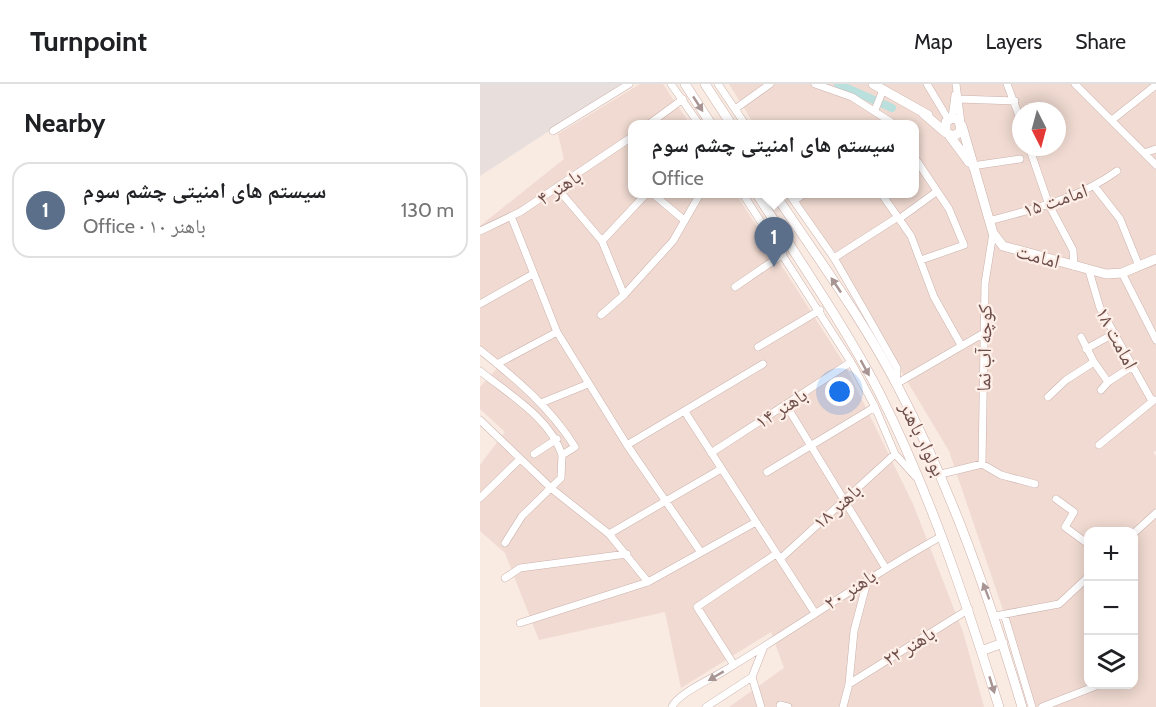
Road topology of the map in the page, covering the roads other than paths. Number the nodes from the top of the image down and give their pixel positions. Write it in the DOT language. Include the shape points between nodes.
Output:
graph roads {
  1 [pos="629,84"];
  2 [pos="671,84"];
  3 [pos="685,84"];
  4 [pos="705,84"];
  5 [pos="718,84"];
  6 [pos="770,84"];
  7 [pos="815,84"];
  8 [pos="927,84"];
  9 [pos="956,84"];
  10 [pos="1007,84"];
  11 [pos="1076,84"];
  12 [pos="1156,85"];
  13 [pos="876,93"];
  14 [pos="683,99"];
  15 [pos="959,99"];
  16 [pos="1015,101"];
  17 [pos="735,109"];
  18 [pos="923,113"];
  19 [pos="654,120"];
  20 [pos="696,120"];
  21 [pos="708,120"];
  22 [pos="728,120"];
  23 [pos="742,120"];
  24 [pos="892,120"];
  25 [pos="948,120"];
  26 [pos="1112,120"];
  27 [pos="961,125"];
  28 [pos="553,131"];
  29 [pos="948,134"];
  30 [pos="628,139"];
  31 [pos="1156,149"];
  32 [pos="1144,153"];
  33 [pos="1032,156"];
  34 [pos="1020,159"];
  35 [pos="1156,165"];
  36 [pos="972,166"];
  37 [pos="919,170"];
  38 [pos="1117,171"];
  39 [pos="1095,187"];
  40 [pos="557,188"];
  41 [pos="936,192"];
  42 [pos="642,198"];
  43 [pos="657,198"];
  44 [pos="698,198"];
  45 [pos="746,198"];
  46 [pos="760,198"];
  47 [pos="769,198"];
  48 [pos="779,198"];
  49 [pos="792,198"];
  50 [pos="798,198"];
  51 [pos="884,198"];
  52 [pos="794,201"];
  53 [pos="764,204"];
  54 [pos="1049,205"];
  55 [pos="511,216"];
  56 [pos="899,218"];
  57 [pos="684,220"];
  58 [pos="989,221"];
  59 [pos="480,231"];
  60 [pos="993,233"];
  61 [pos="602,241"];
  62 [pos="783,254"];
  63 [pos="834,258"];
  64 [pos="1156,259"];
  65 [pos="921,260"];
  66 [pos="1074,266"];
  67 [pos="1139,266"];
  68 [pos="1089,271"];
  69 [pos="533,273"];
  70 [pos="1122,273"];
  71 [pos="735,287"];
  72 [pos="624,295"];
  73 [pos="480,304"];
  74 [pos="820,310"];
  75 [pos="860,312"];
  76 [pos="601,315"];
  77 [pos="557,332"];
  78 [pos="984,333"];
  79 [pos="1115,333"];
  80 [pos="1081,337"];
  81 [pos="1156,340"];
  82 [pos="961,345"];
  83 [pos="758,347"];
  84 [pos="1086,349"];
  85 [pos="480,350"];
  86 [pos="851,362"];
  87 [pos="1094,362"];
  88 [pos="497,364"];
  89 [pos="763,364"];
  90 [pos="1131,367"];
  91 [pos="481,373"];
  92 [pos="1108,382"];
  93 [pos="588,384"];
  94 [pos="896,384"];
  95 [pos="1101,390"];
  96 [pos="1048,397"];
  97 [pos="1154,400"];
  98 [pos="541,403"];
  99 [pos="786,405"];
  100 [pos="875,407"];
  101 [pos="685,412"];
  102 [pos="480,420"];
  103 [pos="556,439"];
  104 [pos="811,444"];
  105 [pos="1099,445"];
  106 [pos="627,446"];
  107 [pos="711,453"];
  108 [pos="534,454"];
  109 [pos="895,454"];
  110 [pos="562,455"];
  111 [pos="520,459"];
  112 [pos="982,464"];
  113 [pos="721,469"];
  114 [pos="767,472"];
  115 [pos="941,474"];
  116 [pos="919,481"];
  117 [pos="1035,484"];
  118 [pos="552,489"];
  119 [pos="480,498"];
  120 [pos="843,499"];
  121 [pos="1056,499"];
  122 [pos="666,501"];
  123 [pos="1156,513"];
  124 [pos="756,522"];
  125 [pos="1138,529"];
  126 [pos="609,534"];
  127 [pos="942,536"];
  128 [pos="1084,540"];
  129 [pos="505,543"];
  130 [pos="700,551"];
  131 [pos="627,554"];
  132 [pos="778,557"];
  133 [pos="885,567"];
  134 [pos="505,578"];
  135 [pos="868,578"];
  136 [pos="1085,581"];
  137 [pos="648,582"];
  138 [pos="969,609"];
  139 [pos="815,613"];
  140 [pos="999,615"];
  141 [pos="520,623"];
  142 [pos="1004,643"];
  143 [pos="763,649"];
  144 [pos="981,651"];
  145 [pos="734,665"];
  146 [pos="752,676"];
  147 [pos="849,684"];
  148 [pos="1088,689"];
  149 [pos="672,707"];
  150 [pos="706,707"];
  151 [pos="761,707"];
  152 [pos="843,707"];
  153 [pos="999,707"];
  154 [pos="1022,707"];
  155 [pos="1032,707"];
  156 [pos="1042,707"];
  1 -- 28 [label="street"];
  2 -- 14 [label="street"];
  3 -- 21 [label="main road, one-way"];
  4 -- 22 [label="main road"];
  5 -- 17 [label="street"];
  6 -- 17 [label="street"];
  7 -- 13 [label="street" via="852,97"];
  8 -- 25 [label="street"];
  9 -- 15 [label="street"];
  9 -- 25 [label="street"];
  10 -- 16 [label="street"];
  11 -- 26 [label="street"];
  12 -- 26 [label="street"];
  13 -- 18 [label="main road, امامت"];
  13 -- 24 [label="street"];
  14 -- 19 [label="street"];
  14 -- 20 [label="street"];
  15 -- 16 [label="street"];
  15 -- 27 [label="street"];
  17 -- 23 [label="street"];
  18 -- 25 [label="main road, امامت"];
  18 -- 29 [label="main road, امامت"];
  25 -- 27 [label="main road, امامت"];
  25 -- 29 [label="main road"];
  26 -- 32 [label="street"];
  27 -- 29 [label="main road" via="958,134"];
  27 -- 36 [label="main road, امامت"];
  29 -- 36 [label="main road, امامت"];
  30 -- 40 [label="street, باهنر ۴"];
  31 -- 32 [label="street"];
  32 -- 35 [label="street"];
  33 -- 54 [label="street"];
  34 -- 36 [label="street"];
  36 -- 58 [label="main road, امامت"];
  37 -- 41 [label="street"];
  38 -- 39 [label="street, امامت ۱۵"];
  39 -- 54 [label="street, امامت ۱۵"];
  39 -- 67 [label="street" via="1120,219"];
  40 -- 55 [label="street, باهنر ۴"];
  40 -- 61 [label="street"];
  41 -- 56 [label="street"];
  41 -- 65 [label="street" via="949,209 964,244"];
  42 -- 61 [label="street"];
  43 -- 57 [label="street"];
  44 -- 57 [label="street"];
  45 -- 62 [label="street"];
  46 -- 53 [label="main road, بولوار باهنر"];
  47 -- 53 [label="main road"];
  75 -- 48 [label="main road, بولوار باهنر, one-way"];
  49 -- 52 [label="street"];
  50 -- 52 [label="street"];
  51 -- 56 [label="street"];
  52 -- 63 [label="street"];
  53 -- 116 [label="main road, بولوار باهنر, one-way" via="842,324 879,392"];
  54 -- 58 [label="street, امامت ۱۵"];
  54 -- 66 [label="street" via="1073,250"];
  55 -- 59 [label="street, باهنر ۴"];
  55 -- 69 [label="street"];
  56 -- 63 [label="street"];
  56 -- 65 [label="street"];
  57 -- 72 [label="street" via="673,241"];
  58 -- 60 [label="main road, امامت"];
  60 -- 66 [label="main road, امامت" via="1010,249"];
  60 -- 78 [label="street, کوچه آب نما" via="985,283"];
  61 -- 72 [label="street"];
  62 -- 71 [label="street"];
  62 -- 74 [label="street"];
  63 -- 75 [label="street"];
  64 -- 67 [label="main road, امامت"];
  65 -- 82 [label="street" via="934,297"];
  66 -- 68 [label="main road, امامت"];
  67 -- 70 [label="main road, امامت"];
  68 -- 70 [label="main road, امامت"];
  68 -- 79 [label="street, امامت ۱۸" via="1100,308"];
  69 -- 73 [label="street"];
  69 -- 77 [label="street"];
  70 -- 81 [label="street"];
  72 -- 76 [label="street"];
  74 -- 83 [label="street"];
  74 -- 86 [label="street"];
  75 -- 94 [label="main road, بولوار باهنر"];
  77 -- 88 [label="street"];
  77 -- 93 [label="street"];
  78 -- 82 [label="street"];
  78 -- 112 [label="street, کوچه آب نما"];
  79 -- 84 [label="street"];
  79 -- 90 [label="street, امامت ۱۸"];
  80 -- 84 [label="street"];
  82 -- 94 [label="street"];
  84 -- 87 [label="street"];
  85 -- 88 [label="street"];
  86 -- 99 [label="street, باهنر ۱۴"];
  86 -- 100 [label="street"];
  87 -- 92 [label="street"];
  87 -- 96 [label="street"];
  88 -- 98 [label="street"];
  89 -- 101 [label="street"];
  90 -- 92 [label="street"];
  90 -- 97 [label="street, امامت ۱۸"];
  91 -- 103 [label="street" via="530,411"];
  92 -- 95 [label="street"];
  93 -- 98 [label="street"];
  93 -- 106 [label="street"];
  94 -- 115 [label="main road, بولوار باهنر"];
  97 -- 105 [label="street"];
  98 -- 110 [label="street" via="575,447"];
  99 -- 104 [label="street"];
  99 -- 107 [label="street, باهنر ۱۴"];
  100 -- 104 [label="street"];
  100 -- 109 [label="street"];
  101 -- 106 [label="street"];
  101 -- 107 [label="street"];
  102 -- 111 [label="street"];
  103 -- 108 [label="street"];
  103 -- 110 [label="street"];
  104 -- 114 [label="street"];
  104 -- 120 [label="street"];
  106 -- 122 [label="street"];
  107 -- 113 [label="street"];
  109 -- 116 [label="street"];
  109 -- 120 [label="street, باهنر ۱۸"];
  110 -- 118 [label="street" via="561,478"];
  111 -- 118 [label="street"];
  111 -- 119 [label="street"];
  112 -- 115 [label="street"];
  112 -- 117 [label="street" via="1001,475"];
  113 -- 122 [label="street"];
  113 -- 124 [label="street"];
  140 -- 115 [label="main road, بولوار باهنر, one-way"];
  116 -- 127 [label="main road, بولوار باهنر"];
  118 -- 126 [label="street"];
  118 -- 129 [label="street" via="522,516"];
  120 -- 132 [label="street, باهنر ۱۸"];
  120 -- 133 [label="street"];
  121 -- 128 [label="street" via="1074,512 1065,527"];
  122 -- 126 [label="street"];
  122 -- 130 [label="street"];
  123 -- 125 [label="street"];
  124 -- 130 [label="street"];
  124 -- 132 [label="street"];
  126 -- 131 [label="street"];
  127 -- 133 [label="street, باهنر ۲۰"];
  127 -- 138 [label="main road, بولوار باهنر"];
  130 -- 137 [label="street"];
  131 -- 134 [label="street" via="520,568"];
  131 -- 137 [label="street"];
  132 -- 139 [label="street"];
  132 -- 145 [label="street, باهنر ۱۸" via="697,607"];
  133 -- 135 [label="street, باهنر ۲۰"];
  135 -- 139 [label="street, باهنر ۲۰"];
  135 -- 147 [label="street" via="855,631"];
  136 -- 140 [label="street" via="1059,604"];
  137 -- 141 [label="street"];
  138 -- 144 [label="main road, بولوار باهنر"];
  138 -- 147 [label="street, باهنر ۲۲"];
  139 -- 143 [label="street, باهنر ۲۰"];
  140 -- 142 [label="main road, بولوار باهنر"];
  140 -- 155 [label="street"];
  142 -- 144 [label="main road"];
  142 -- 154 [label="main road, بولوار باهنر"];
  143 -- 145 [label="street, باهنر ۲۰"];
  143 -- 146 [label="street"];
  144 -- 153 [label="main road, بولوار باهنر, one-way"];
  145 -- 149 [label="street, باهنر ۲۰, one-way" via="687,693"];
  146 -- 150 [label="street"];
  146 -- 151 [label="street"];
  147 -- 152 [label="street"];
  148 -- 156 [label="street"];
}
